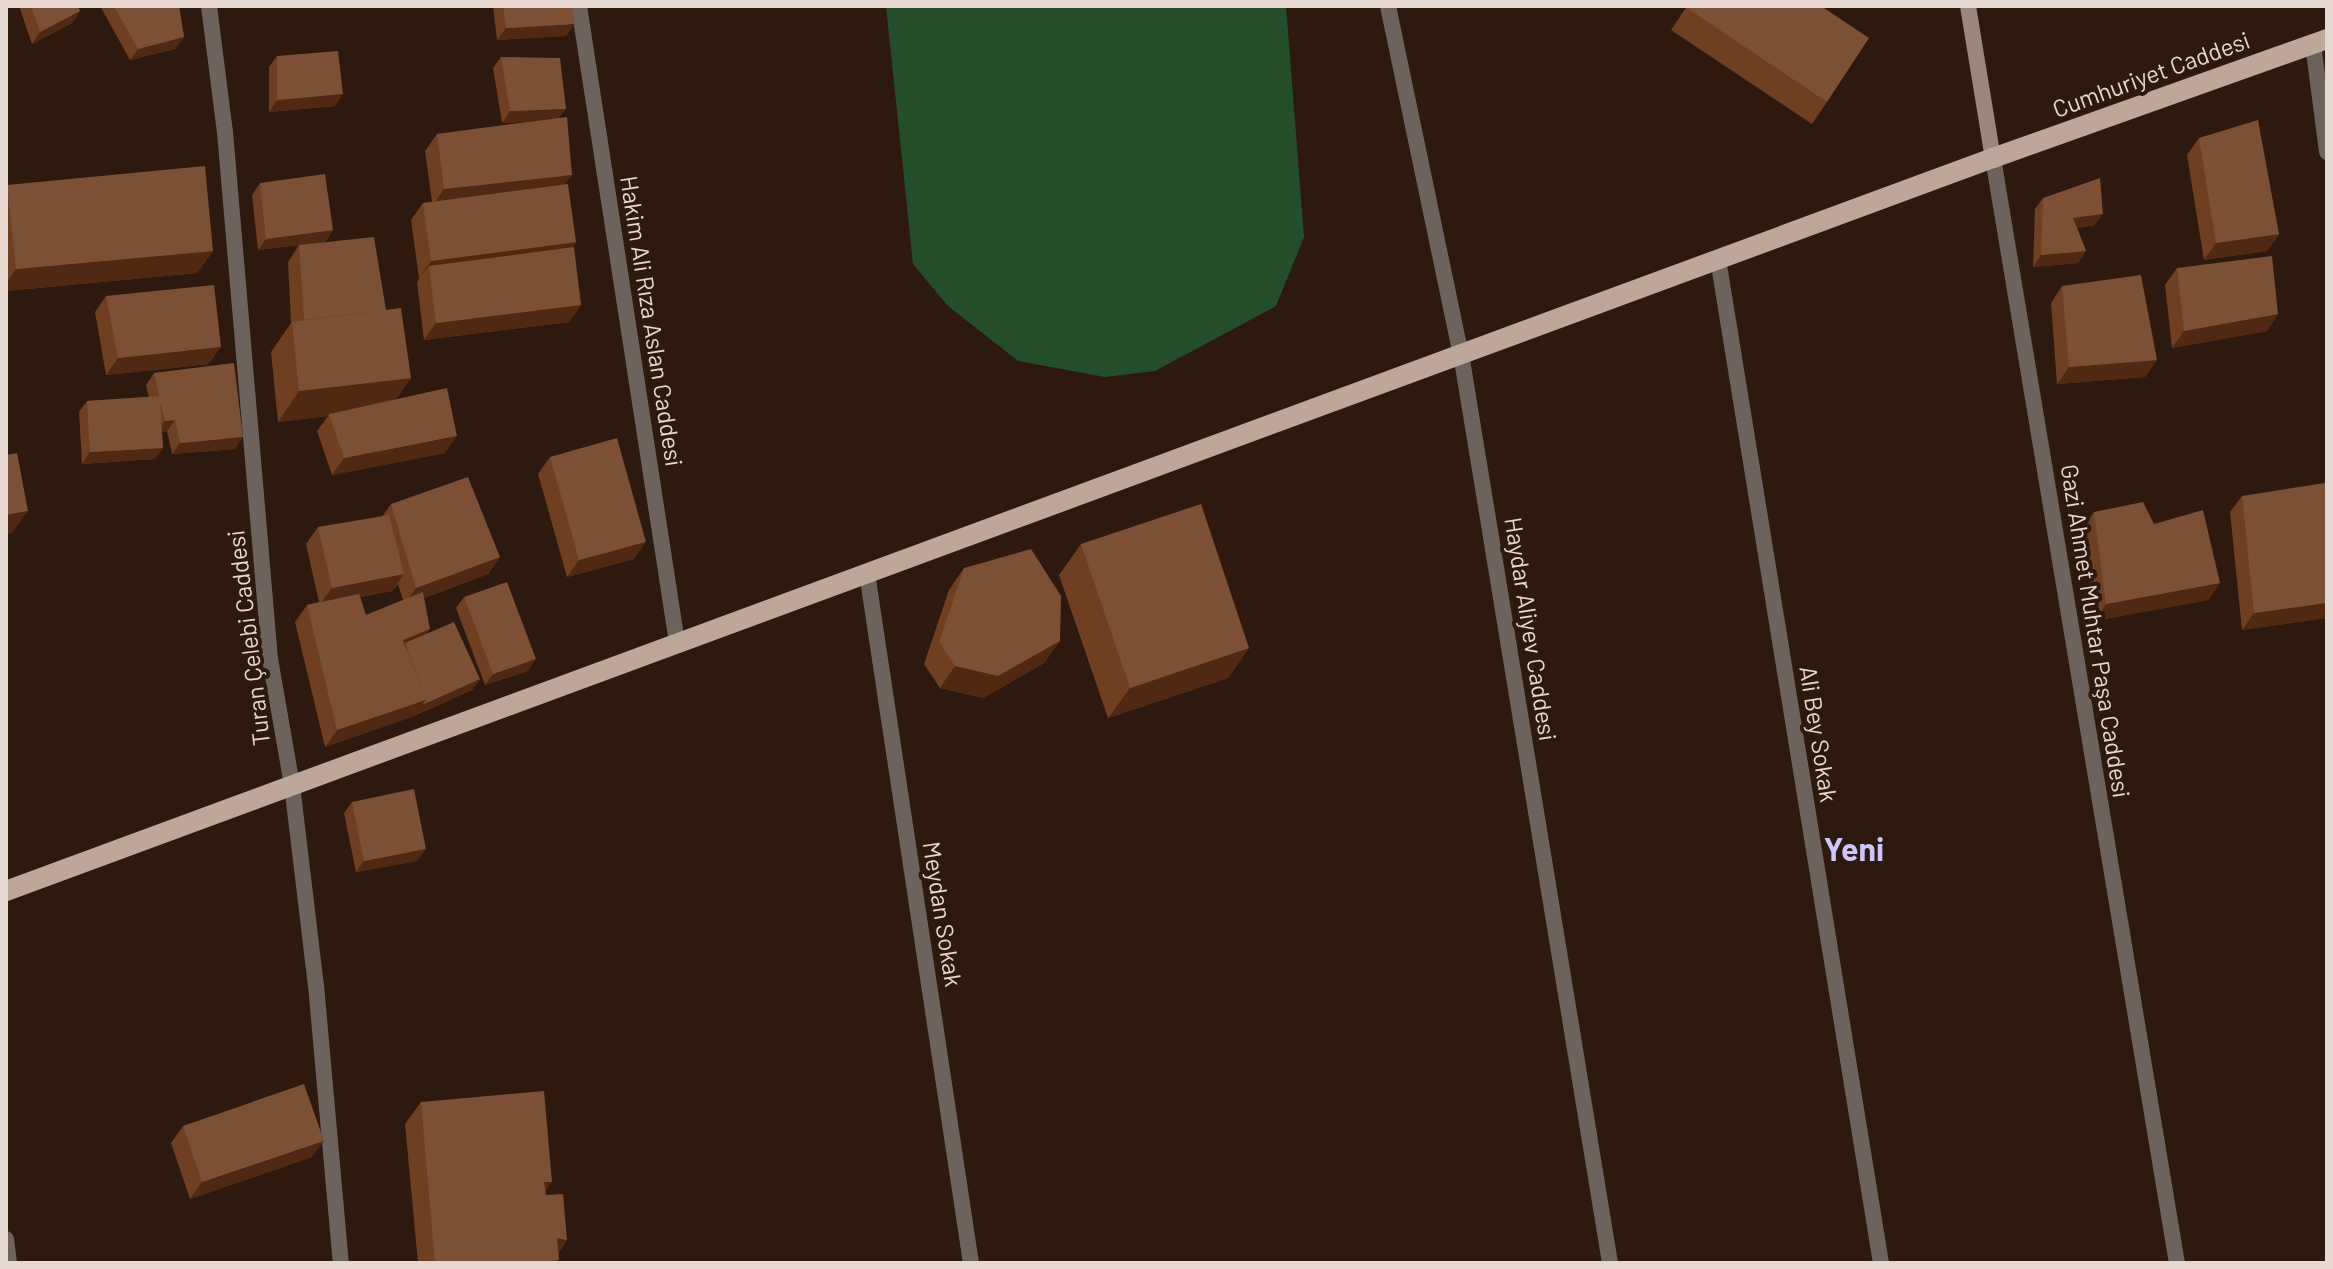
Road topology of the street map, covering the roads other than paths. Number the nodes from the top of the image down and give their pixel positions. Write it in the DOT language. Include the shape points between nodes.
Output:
graph roads {
  1 [pos="209,6"];
  2 [pos="579,6"];
  3 [pos="1388,6"];
  4 [pos="1968,6"];
  5 [pos="2320,42"];
  6 [pos="2327,152"];
  7 [pos="1993,158"];
  8 [pos="1718,259"];
  9 [pos="1461,354"];
  10 [pos="867,573"];
  11 [pos="677,643"];
  12 [pos="292,785"];
  13 [pos="6,891"];
  14 [pos="6,1239"];
  15 [pos="9,1263"];
  16 [pos="341,1263"];
  17 [pos="971,1263"];
  18 [pos="1610,1263"];
  19 [pos="1881,1263"];
  20 [pos="2177,1263"];
  1 -- 12 [label="street, Turan Çelebi Caddesi" via="225,132 270,659"];
  2 -- 11 [label="street, Hakim Ali Rıza Aslan Caddesi"];
  3 -- 9 [label="street, Haydar Aliyev Caddesi"];
  4 -- 7 [label="main road, Gazi Ahmet Muhtar Paşa Caddesi"];
  5 -- 6 [label="street"];
  5 -- 7 [label="main road, Cumhuriyet Caddesi"];
  7 -- 8 [label="main road, Cumhuriyet Caddesi"];
  7 -- 20 [label="street, Gazi Ahmet Muhtar Paşa Caddesi"];
  8 -- 9 [label="main road, Cumhuriyet Caddesi"];
  8 -- 19 [label="street, Ali Bey Sokak"];
  9 -- 10 [label="main road, Cumhuriyet Caddesi"];
  9 -- 18 [label="street, Haydar Aliyev Caddesi"];
  10 -- 11 [label="main road, Cumhuriyet Caddesi"];
  10 -- 17 [label="street, Meydan Sokak"];
  11 -- 12 [label="main road, Cumhuriyet Caddesi"];
  12 -- 13 [label="main road, Cumhuriyet Caddesi"];
  12 -- 16 [label="street, Turan Çelebi Caddesi"];
  14 -- 15 [label="street"];
}
